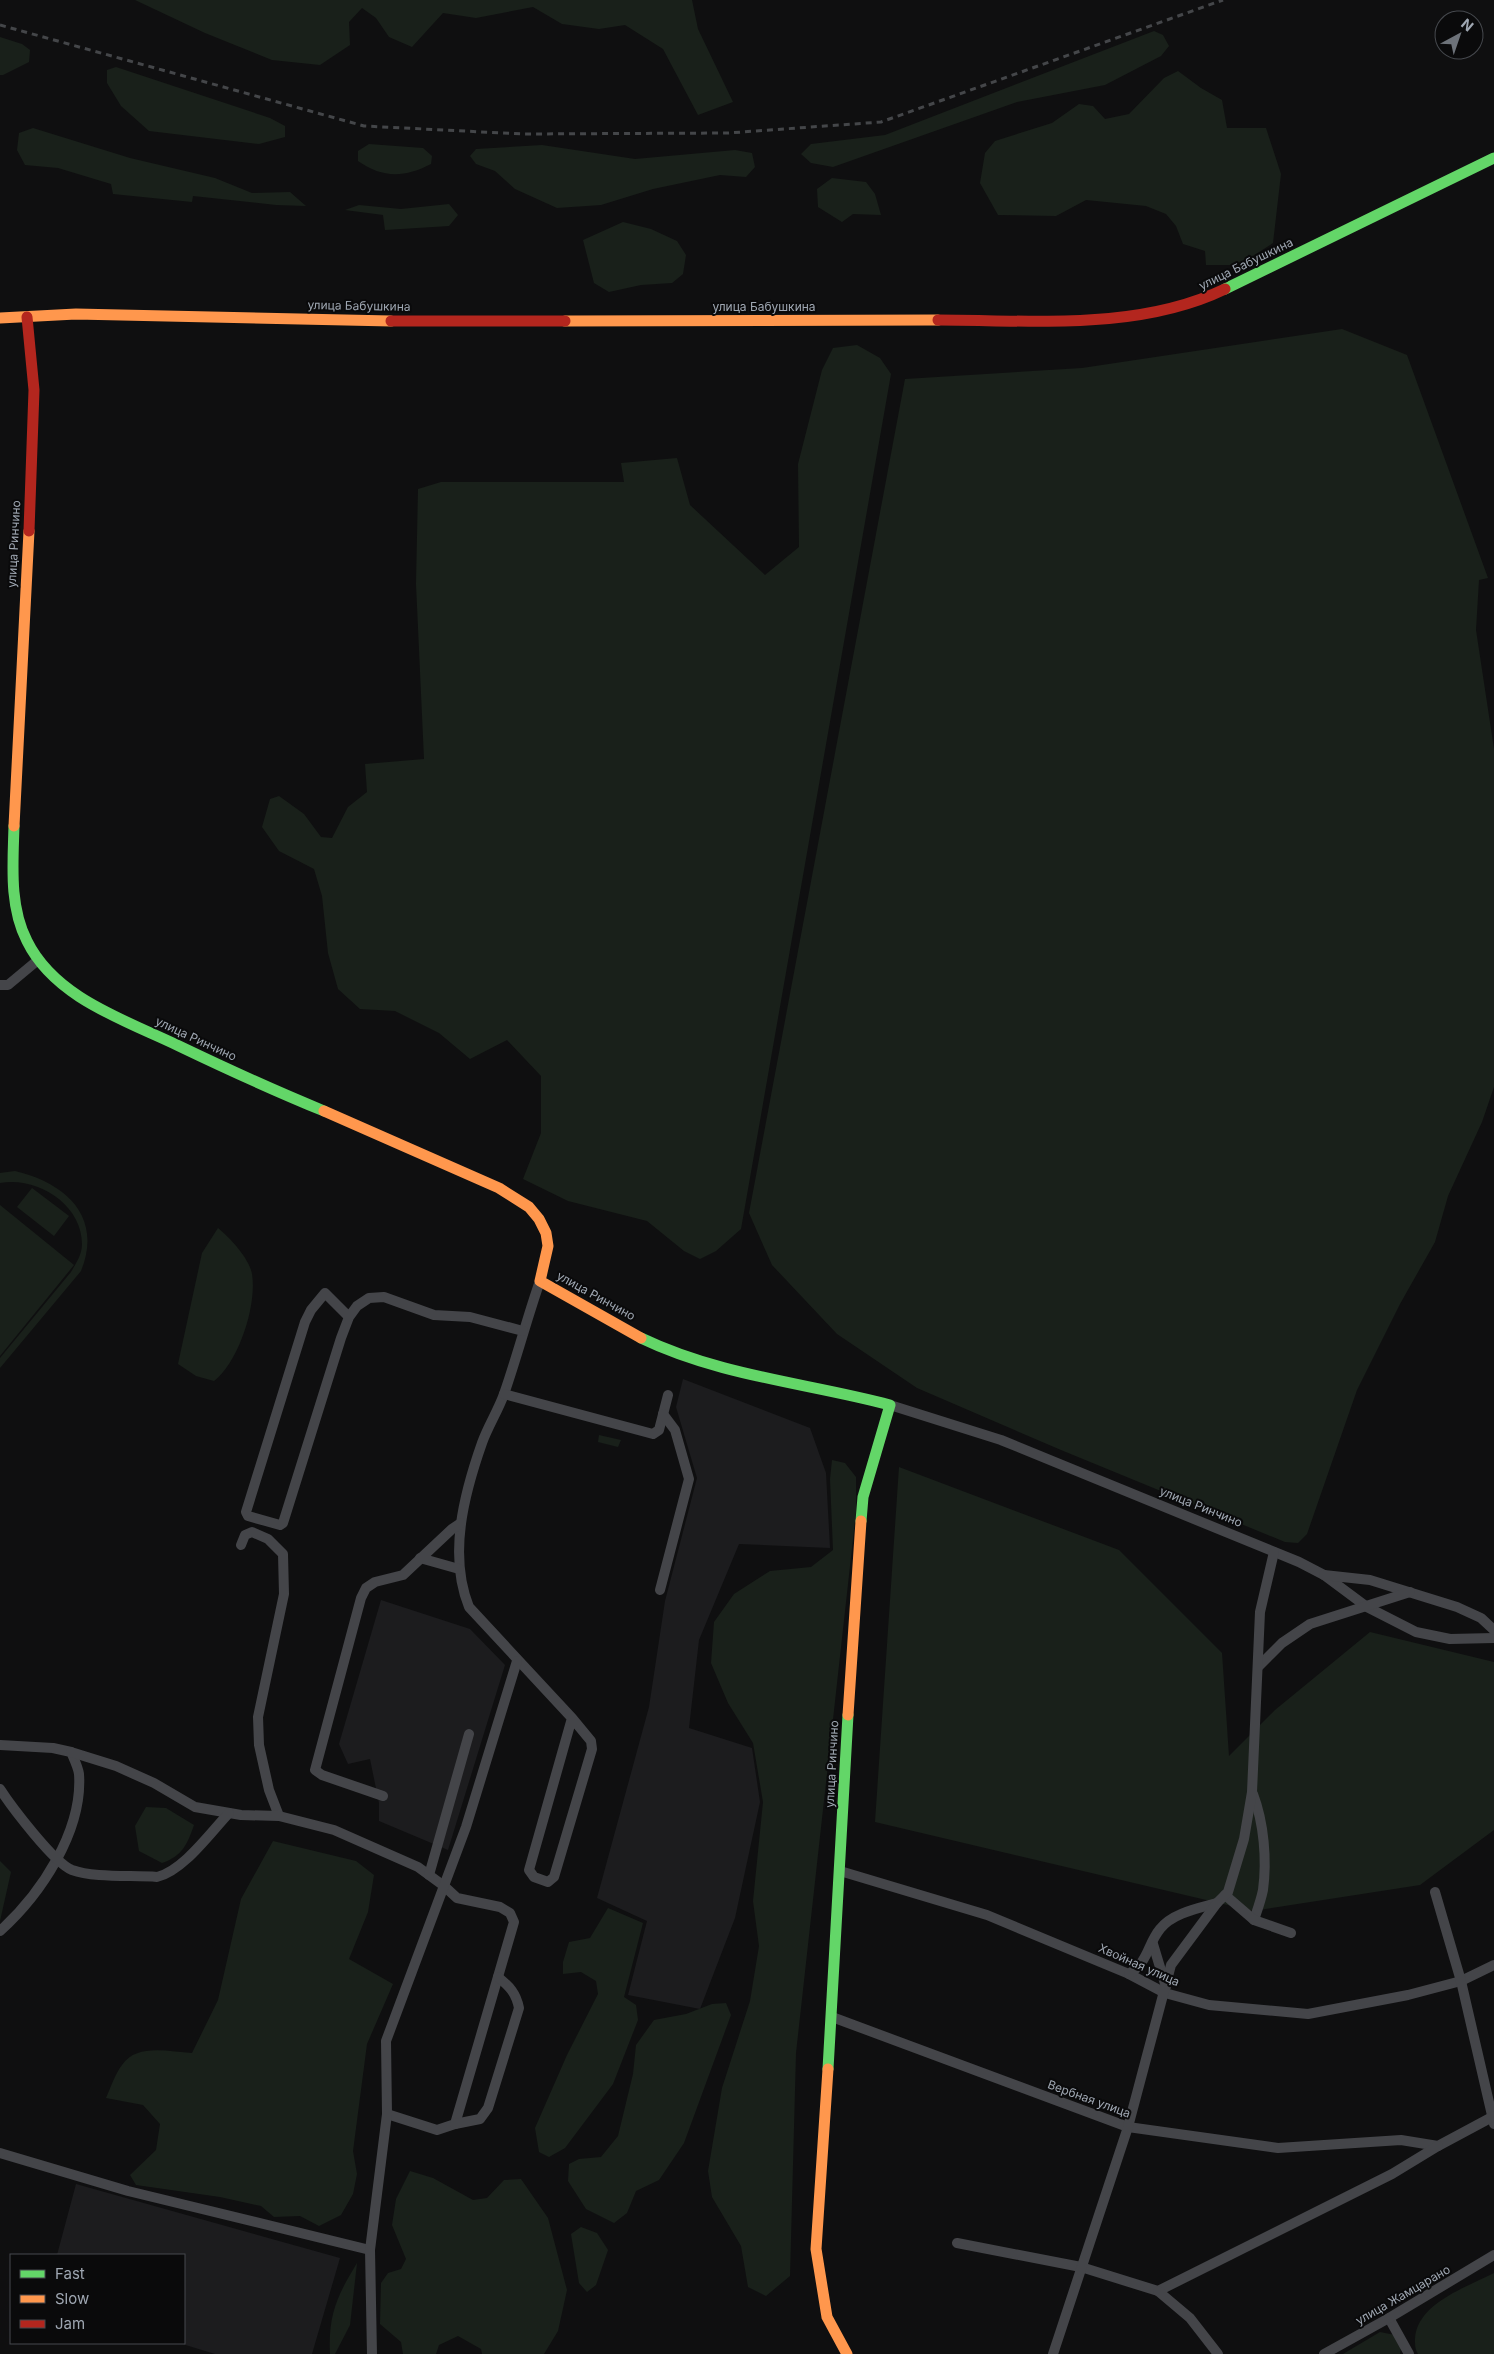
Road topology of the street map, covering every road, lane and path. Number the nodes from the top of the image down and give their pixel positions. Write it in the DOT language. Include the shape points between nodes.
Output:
graph roads {
  1 [pos="1494,158"];
  2 [pos="27,317"];
  3 [pos="0,318"];
  4 [pos="38,960"];
  5 [pos="0,985"];
  6 [pos="540,1281"];
  7 [pos="349,1317"];
  8 [pos="523,1331"];
  9 [pos="504,1394"];
  10 [pos="668,1394"];
  11 [pos="890,1405"];
  12 [pos="663,1414"];
  13 [pos="462,1523"];
  14 [pos="241,1545"];
  15 [pos="1274,1552"];
  16 [pos="420,1558"];
  17 [pos="459,1569"];
  18 [pos="1324,1575"];
  19 [pos="660,1590"];
  20 [pos="1410,1592"];
  21 [pos="1367,1607"];
  22 [pos="1494,1630"];
  23 [pos="1494,1638"];
  24 [pos="517,1661"];
  25 [pos="1260,1666"];
  26 [pos="572,1718"];
  27 [pos="469,1734"];
  28 [pos="0,1745"];
  29 [pos="71,1752"];
  30 [pos="0,1789"];
  31 [pos="1252,1792"];
  32 [pos="383,1796"];
  33 [pos="229,1813"];
  34 [pos="279,1816"];
  35 [pos="56,1859"];
  36 [pos="840,1871"];
  37 [pos="430,1875"];
  38 [pos="444,1886"];
  39 [pos="1435,1892"];
  40 [pos="1221,1899"];
  41 [pos="1254,1920"];
  42 [pos="0,1931"];
  43 [pos="1291,1933"];
  44 [pos="1153,1944"];
  45 [pos="1158,1961"];
  46 [pos="1494,1965"];
  47 [pos="1129,1974"];
  48 [pos="498,1977"];
  49 [pos="1461,1981"];
  50 [pos="1153,1986"];
  51 [pos="1165,1990"];
  52 [pos="832,2017"];
  53 [pos="387,2114"];
  54 [pos="1493,2119"];
  55 [pos="455,2124"];
  56 [pos="1128,2127"];
  57 [pos="1438,2146"];
  58 [pos="0,2153"];
  59 [pos="957,2244"];
  60 [pos="370,2250"];
  61 [pos="1494,2255"];
  62 [pos="1081,2267"];
  63 [pos="1158,2290"];
  64 [pos="1389,2318"];
  65 [pos="372,2354"];
  66 [pos="847,2354"];
  67 [pos="1053,2354"];
  68 [pos="1218,2354"];
  69 [pos="1324,2354"];
  70 [pos="1409,2354"];
  1 -- 2 [label="street, улица Бабушкина" via="1200,301 1127,317 1060,320 354,321 76,314"];
  2 -- 3 [label="street, улица Бабушкина"];
  2 -- 4 [label="street, улица Ринчино" via="34,419 13,874 16,912 26,940"];
  4 -- 5 [label="street" via="8,985"];
  4 -- 6 [label="street, улица Ринчино" via="60,982 89,1003 265,1087 499,1188 529,1206 546,1233 548,1246"];
  6 -- 8 [label="street"];
  6 -- 11 [label="street, улица Ринчино" via="676,1354 768,1380 849,1393"];
  7 -- 7 [label="street" via="325,1293 311,1310 246,1512 248,1516 280,1525 283,1522"];
  7 -- 8 [label="street" via="369,1298 384,1297 434,1315 470,1318"];
  8 -- 9 [label="street"];
  9 -- 12 [label="street" via="653,1434 659,1430"];
  9 -- 13 [label="street" via="482,1442"];
  10 -- 12 [label="street"];
  11 -- 15 [label="street, улица Ринчино" via="1001,1440"];
  11 -- 36 [label="street, улица Ринчино" via="863,1497"];
  12 -- 19 [label="street" via="675,1430 689,1479"];
  13 -- 16 [label="street"];
  13 -- 17 [label="street"];
  14 -- 34 [label="street" via="245,1535 252,1532 268,1539 283,1554 284,1594 258,1717 259,1745 269,1790"];
  15 -- 18 [label="street, улица Ринчино"];
  15 -- 25 [label="street" via="1260,1612"];
  16 -- 17 [label="street"];
  16 -- 32 [label="street" via="403,1576 375,1582 366,1588 316,1760 315,1770 322,1775"];
  17 -- 24 [label="street" via="460,1587 469,1607"];
  18 -- 20 [label="street" via="1370,1580"];
  18 -- 21 [label="street, улица Ринчино"];
  20 -- 21 [label="street"];
  20 -- 22 [label="street" via="1481,1618"];
  21 -- 23 [label="street, улица Ринчино" via="1416,1632 1450,1638"];
  21 -- 25 [label="street" via="1310,1624 1282,1643"];
  24 -- 26 [label="street"];
  24 -- 38 [label="street" via="466,1827"];
  25 -- 31 [label="street"];
  26 -- 26 [label="street" via="591,1741 592,1749 554,1877 548,1882 534,1877 529,1870"];
  27 -- 37 [label="street"];
  28 -- 29 [label="street"];
  29 -- 33 [label="street" via="116,1766 195,1807"];
  29 -- 35 [label="street" via="79,1773 77,1806 67,1842"];
  30 -- 35 [label="street"];
  31 -- 40 [label="street" via="1244,1840 1228,1892"];
  31 -- 41 [label="street" via="1260,1813 1263,1853 1263,1891"];
  33 -- 34 [label="street"];
  33 -- 35 [label="street" via="177,1867 162,1876 88,1874 70,1870"];
  34 -- 37 [label="street" via="334,1830"];
  35 -- 42 [label="street" via="17,1916"];
  36 -- 47 [label="street, Хвойная улица" via="987,1915"];
  36 -- 52 [label="street, улица Ринчино"];
  37 -- 38 [label="street"];
  38 -- 48 [label="street" via="457,1898 500,1907 513,1917"];
  38 -- 53 [label="street" via="386,2041"];
  39 -- 49 [label="street"];
  40 -- 41 [label="street"];
  40 -- 44 [label="street" via="1169,1920 1159,1930"];
  40 -- 51 [label="street" via="1171,1965"];
  41 -- 43 [label="street"];
  44 -- 45 [label="street"];
  44 -- 47 [label="street" via="1142,1963"];
  45 -- 50 [label="street"];
  45 -- 51 [label="street"];
  46 -- 49 [label="street, Хвойная улица"];
  47 -- 50 [label="street, Хвойная улица"];
  48 -- 55 [label="street"];
  48 -- 55 [label="street" via="512,1988 519,2008 485,2115"];
  49 -- 51 [label="street, Хвойная улица" via="1408,1995 1308,2014 1209,2004"];
  49 -- 54 [label="street"];
  50 -- 51 [label="street, Хвойная улица"];
  51 -- 56 [label="street"];
  52 -- 56 [label="street, Вербная улица"];
  52 -- 66 [label="street, улица Ринчино" via="816,2249 827,2317"];
  53 -- 55 [label="street" via="437,2130"];
  53 -- 60 [label="street"];
  54 -- 57 [label="street"];
  56 -- 57 [label="street, Вербная улица" via="1278,2148 1401,2140"];
  56 -- 62 [label="street"];
  57 -- 63 [label="street" via="1392,2174"];
  58 -- 60 [label="street" via="128,2191"];
  59 -- 62 [label="street"];
  60 -- 65 [label="street"];
  61 -- 64 [label="street, улица Жамцарано"];
  62 -- 63 [label="street"];
  62 -- 67 [label="street"];
  63 -- 68 [label="street" via="1190,2318"];
  64 -- 69 [label="street, улица Жамцарано"];
  64 -- 70 [label="street"];
}
